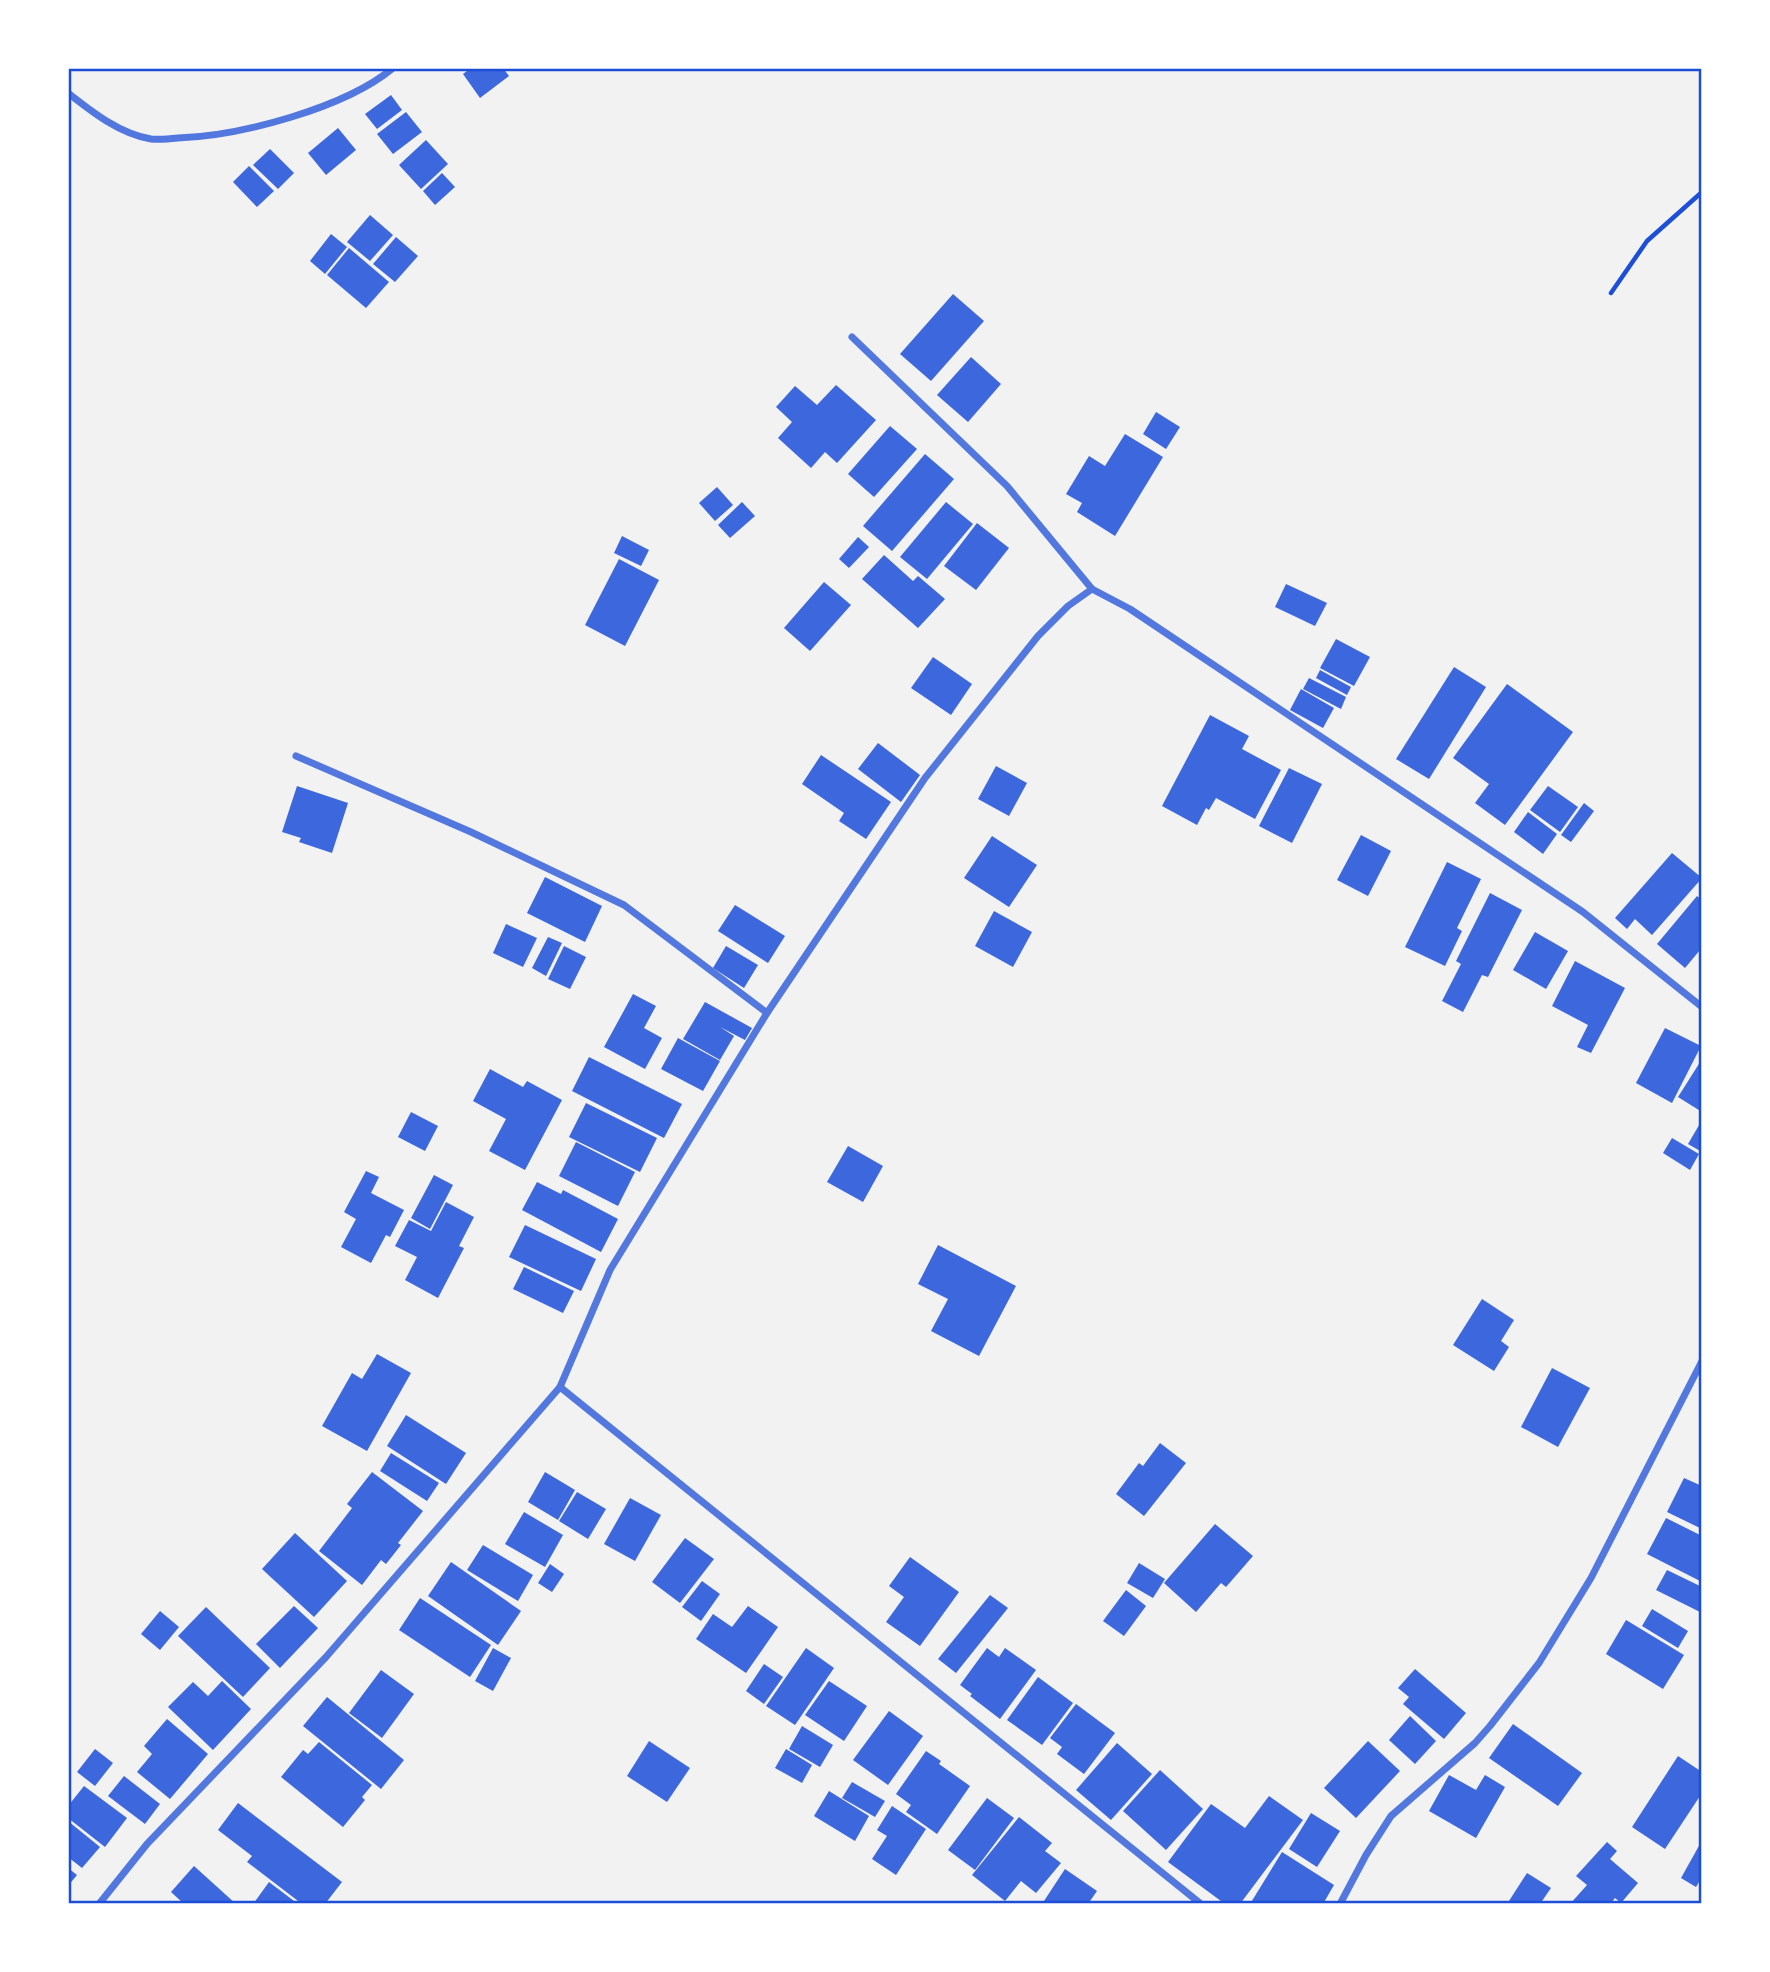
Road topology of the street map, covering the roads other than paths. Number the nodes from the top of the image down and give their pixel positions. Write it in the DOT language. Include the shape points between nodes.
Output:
graph roads {
  1 [pos="393,68"];
  2 [pos="68,93"];
  3 [pos="852,337"];
  4 [pos="1092,589"];
  5 [pos="296,756"];
  6 [pos="1702,1007"];
  7 [pos="766,1013"];
  8 [pos="1702,1362"];
  9 [pos="559,1387"];
  10 [pos="99,1904"];
  11 [pos="1201,1904"];
  12 [pos="1340,1904"];
  1 -- 2 [label="street" via="326,104 201,138 138,135 91,111"];
  3 -- 4 [label="street" via="1007,486"];
  4 -- 6 [label="street" via="1130,609 1583,912"];
  4 -- 7 [label="street" via="1038,636 925,778"];
  5 -- 7 [label="street" via="624,905"];
  7 -- 9 [label="street" via="610,1270"];
  8 -- 12 [label="street" via="1591,1578 1538,1663 1475,1743 1391,1816"];
  9 -- 10 [label="street" via="326,1657 147,1844"];
  9 -- 11 [label="street"];
}
